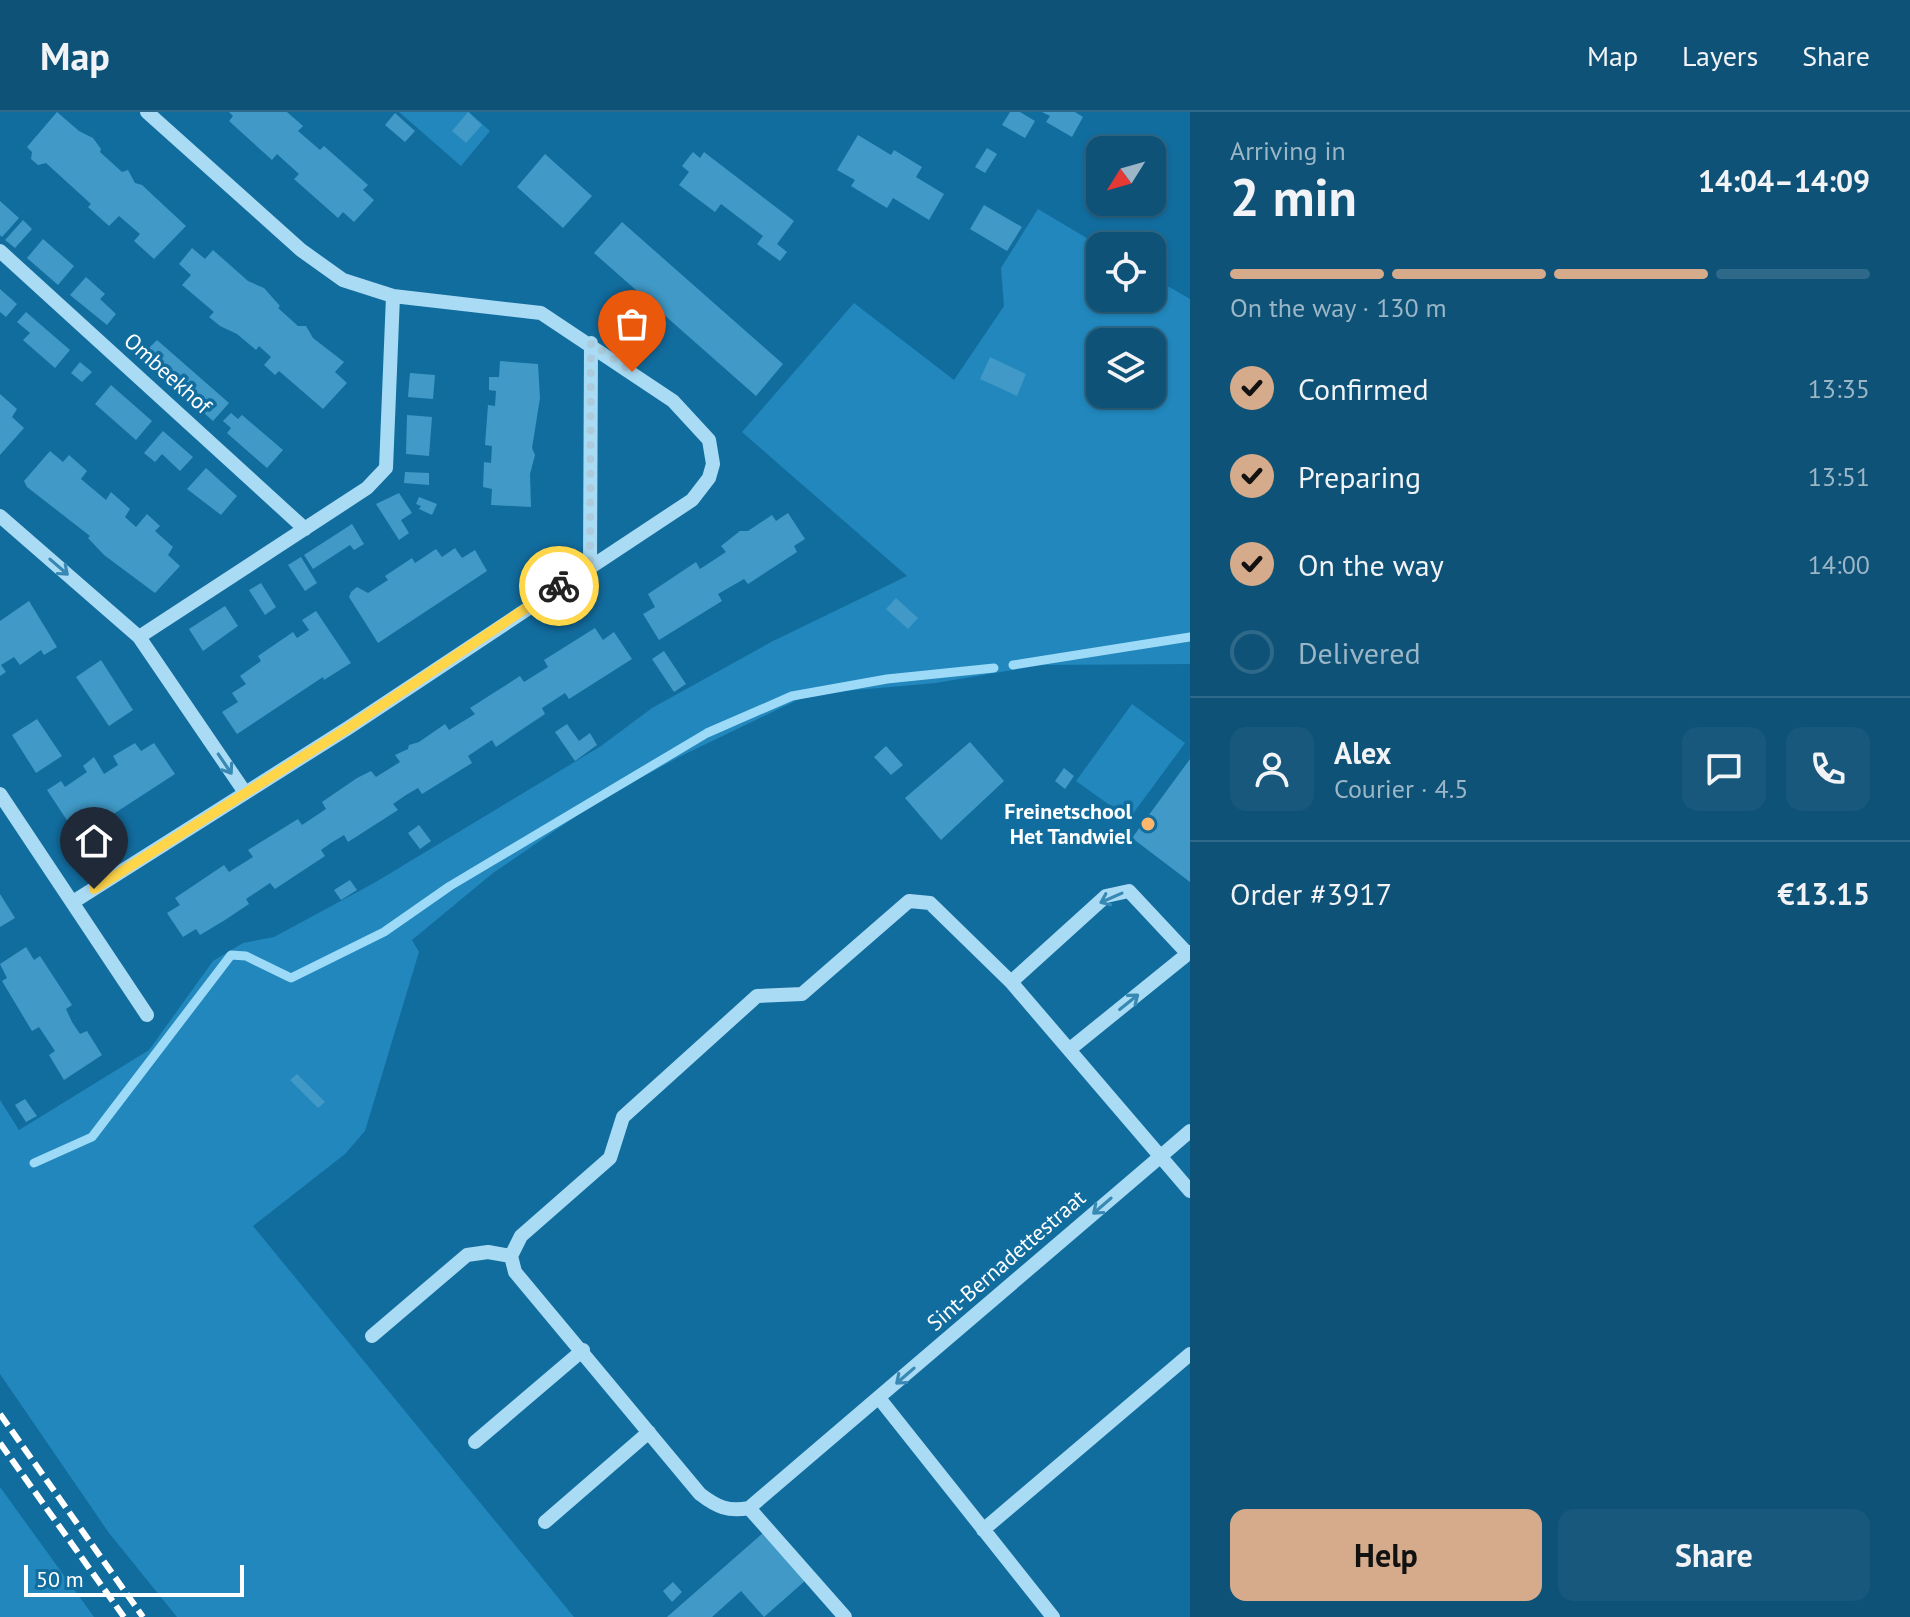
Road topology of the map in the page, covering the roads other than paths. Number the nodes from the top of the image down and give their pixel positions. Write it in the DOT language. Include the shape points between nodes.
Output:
graph roads {
  1 [pos="147,112"];
  2 [pos="0,251"];
  3 [pos="393,296"];
  4 [pos="591,343"];
  5 [pos="0,516"];
  6 [pos="305,529"];
  7 [pos="590,567"];
  8 [pos="139,637"];
  9 [pos="244,791"];
  10 [pos="0,794"];
  11 [pos="73,902"];
  12 [pos="1189,953"];
  13 [pos="1011,982"];
  14 [pos="147,1015"];
  15 [pos="1070,1049"];
  16 [pos="1190,1131"];
  17 [pos="1161,1156"];
  18 [pos="1190,1191"];
  19 [pos="511,1256"];
  20 [pos="372,1336"];
  21 [pos="583,1350"];
  22 [pos="1190,1354"];
  23 [pos="879,1398"];
  24 [pos="649,1432"];
  25 [pos="475,1442"];
  26 [pos="749,1508"];
  27 [pos="545,1522"];
  28 [pos="983,1530"];
  29 [pos="845,1617"];
  30 [pos="1053,1617"];
  1 -- 3 [label="street" via="301,250 343,280"];
  2 -- 6 [label="street, Ombeekhof"];
  3 -- 4 [label="street" via="541,313"];
  3 -- 6 [label="street" via="386,468 367,488"];
  4 -- 7 [label="street"];
  4 -- 7 [label="street" via="673,401 709,440 713,464 692,500"];
  5 -- 8 [label="street, one-way"];
  6 -- 8 [label="street"];
  7 -- 9 [label="street"];
  8 -- 9 [label="street, one-way"];
  9 -- 11 [label="street"];
  10 -- 11 [label="street"];
  11 -- 14 [label="street"];
  12 -- 13 [label="street, one-way" via="1129,891 1106,896"];
  15 -- 12 [label="street, one-way"];
  13 -- 15 [label="street"];
  13 -- 19 [label="street" via="930,903 909,901 802,994 757,996 623,1117 610,1158 521,1236"];
  15 -- 17 [label="street"];
  16 -- 17 [label="street, Sint-Bernadettestraat"];
  17 -- 18 [label="street"];
  17 -- 23 [label="street, Sint-Bernadettestraat, one-way"];
  19 -- 20 [label="street" via="467,1255"];
  19 -- 21 [label="street" via="515,1272"];
  21 -- 24 [label="street"];
  21 -- 25 [label="street"];
  22 -- 28 [label="street"];
  23 -- 26 [label="street, Sint-Bernadettestraat"];
  23 -- 28 [label="street"];
  24 -- 26 [label="street" via="700,1494 733,1511"];
  24 -- 27 [label="street"];
  26 -- 29 [label="street"];
  28 -- 30 [label="street"];
}
